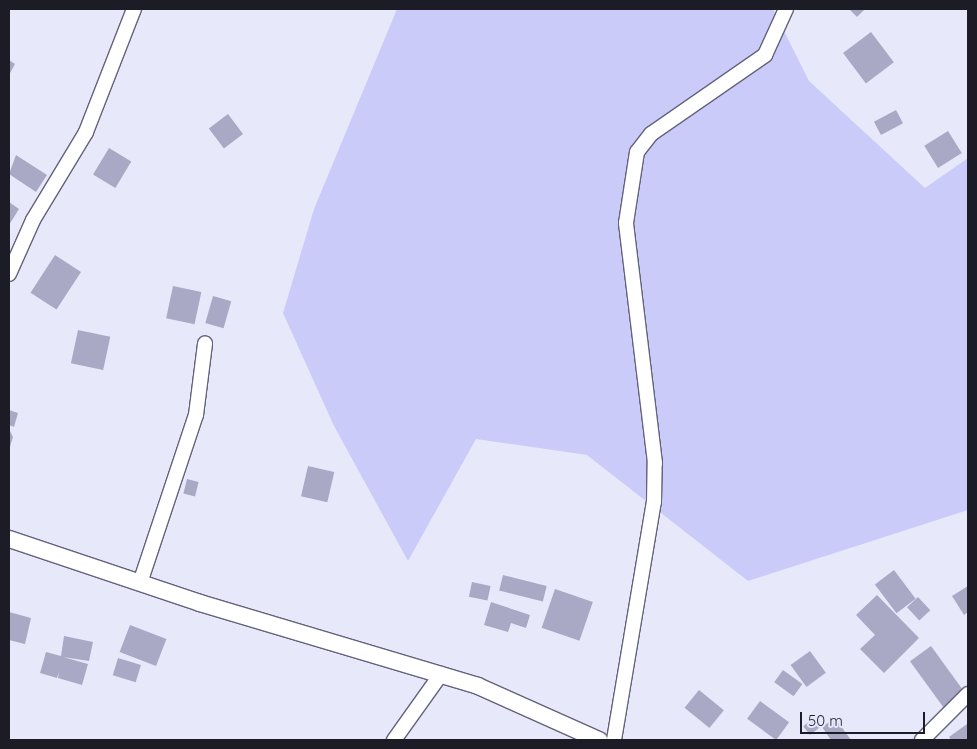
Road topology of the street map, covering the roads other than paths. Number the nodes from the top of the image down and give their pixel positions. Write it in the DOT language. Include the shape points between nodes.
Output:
graph roads {
  1 [pos="134,9"];
  2 [pos="786,9"];
  3 [pos="9,274"];
  4 [pos="204,344"];
  5 [pos="9,539"];
  6 [pos="140,583"];
  7 [pos="441,674"];
  8 [pos="968,694"];
  9 [pos="394,740"];
  10 [pos="599,740"];
  11 [pos="614,740"];
  12 [pos="922,740"];
  1 -- 3 [label="street" via="86,132 33,220"];
  2 -- 11 [label="street" via="765,55 651,134 637,152 626,223 655,463 654,502"];
  4 -- 6 [label="street" via="196,415"];
  5 -- 6 [label="street"];
  6 -- 7 [label="street"];
  7 -- 9 [label="street"];
  7 -- 10 [label="street" via="531,707"];
  8 -- 12 [label="street"];
}
